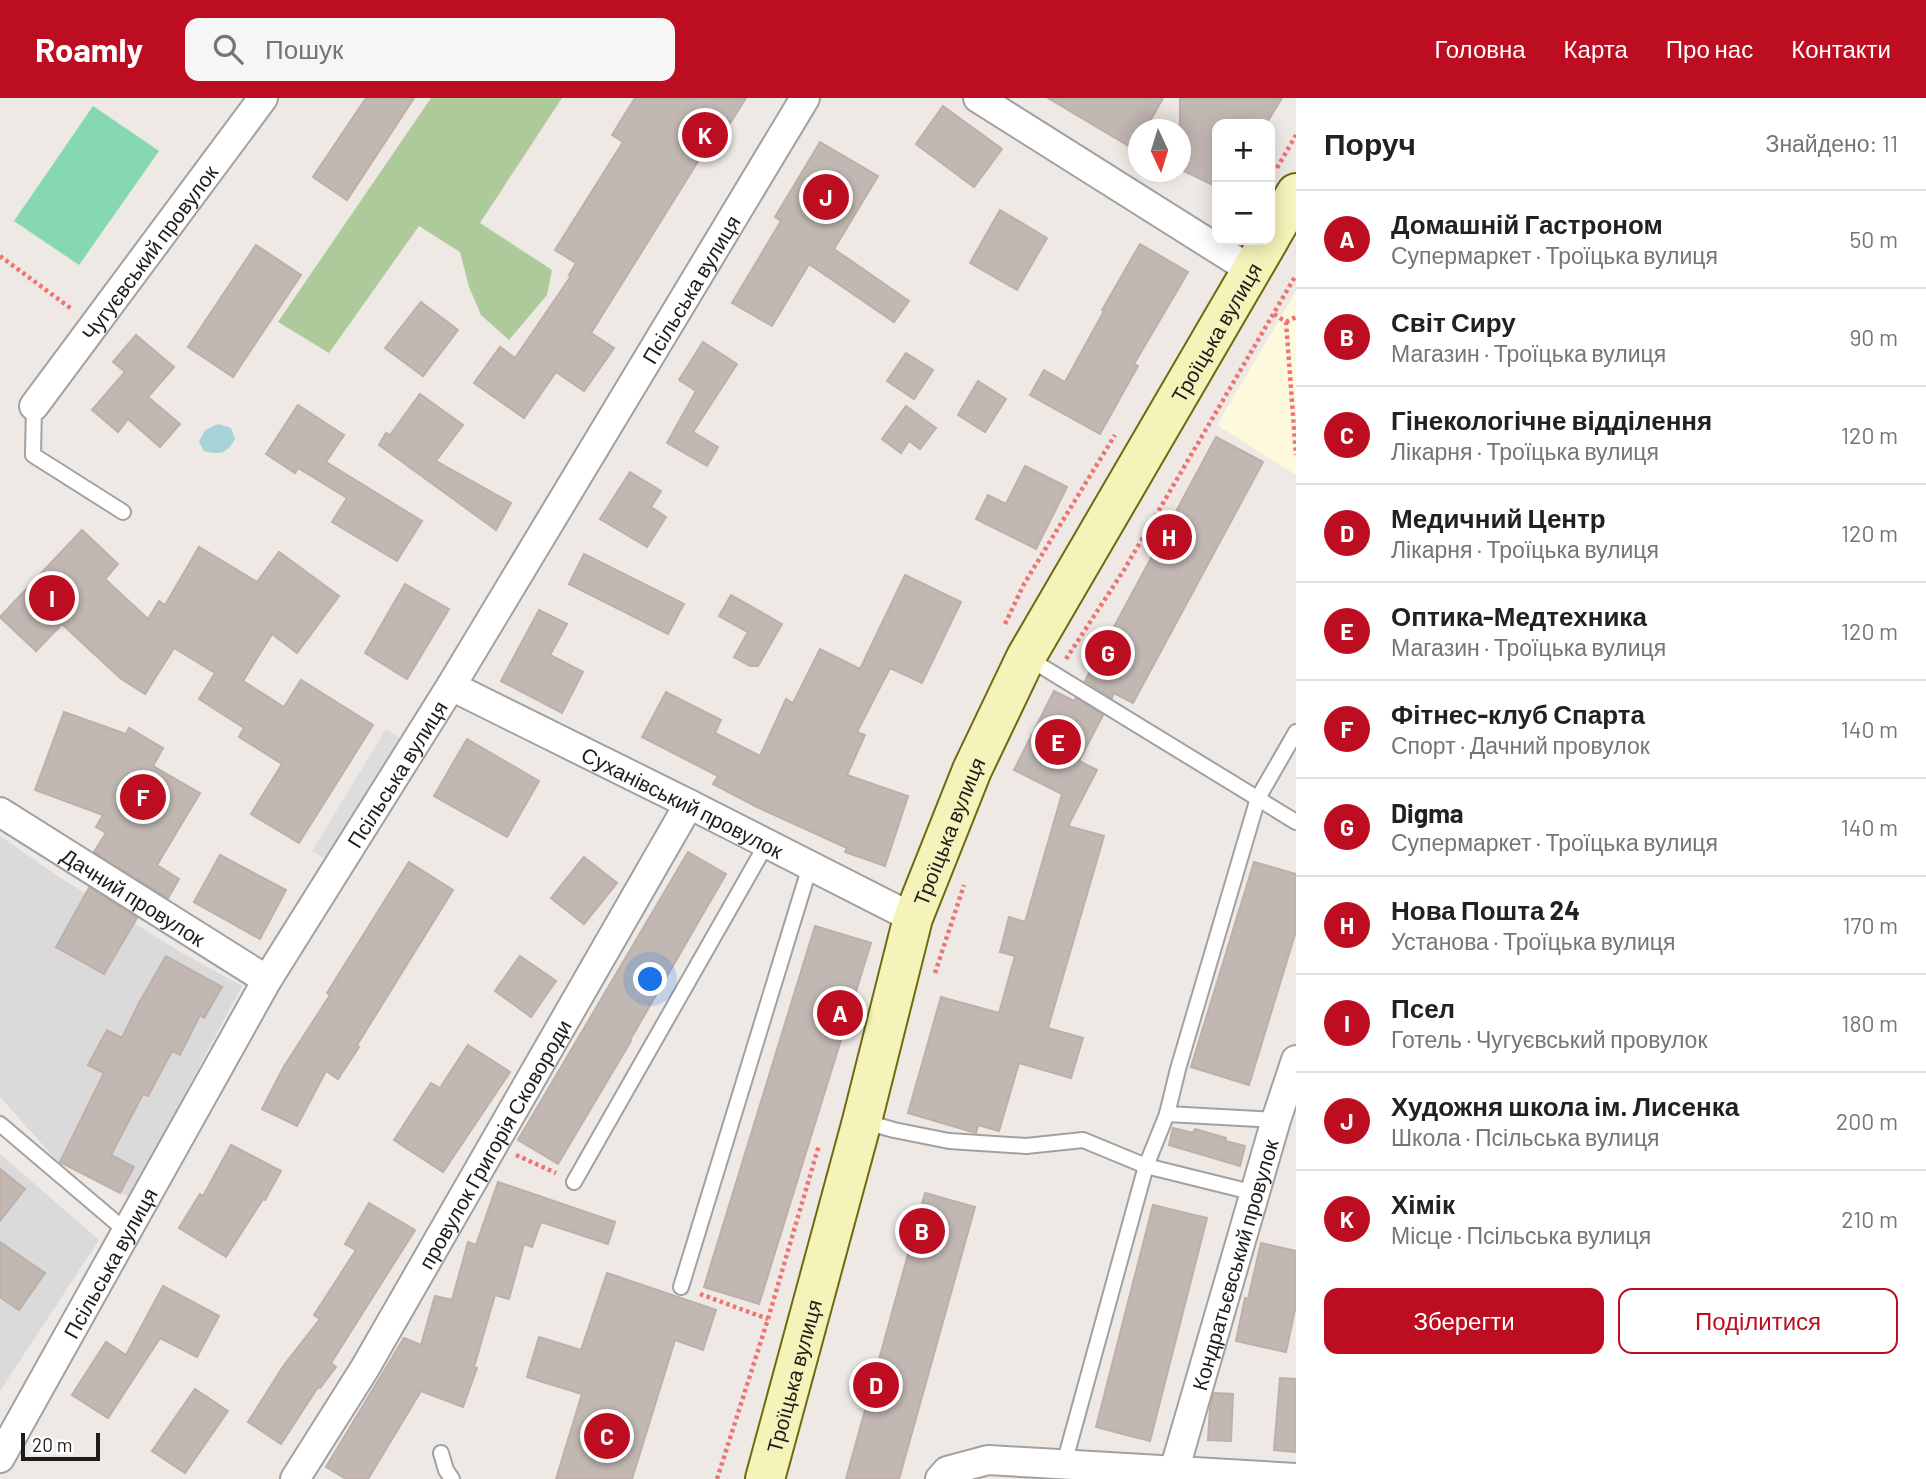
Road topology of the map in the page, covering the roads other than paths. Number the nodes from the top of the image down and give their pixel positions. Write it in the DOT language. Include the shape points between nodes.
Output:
graph roads {
  1 [pos="263,98"];
  2 [pos="805,98"];
  3 [pos="978,98"];
  4 [pos="1286,181"];
  5 [pos="1263,249"];
  6 [pos="34,406"];
  7 [pos="123,512"];
  8 [pos="1041,666"];
  9 [pos="451,686"];
  10 [pos="1296,732"];
  11 [pos="1258,798"];
  12 [pos="689,803"];
  13 [pos="0,812"];
  14 [pos="1296,822"];
  15 [pos="767,843"];
  16 [pos="810,866"];
  17 [pos="913,918"];
  18 [pos="267,980"];
  19 [pos="1296,1059"];
  20 [pos="1167,1114"];
  21 [pos="862,1121"];
  22 [pos="1276,1121"];
  23 [pos="0,1125"];
  24 [pos="1146,1166"];
  25 [pos="574,1182"];
  26 [pos="1255,1192"];
  27 [pos="126,1231"];
  28 [pos="681,1287"];
  29 [pos="441,1453"];
  30 [pos="0,1458"];
  31 [pos="1064,1464"];
  32 [pos="1174,1471"];
  33 [pos="1296,1478"];
  34 [pos="295,1479"];
  35 [pos="452,1479"];
  36 [pos="765,1479"];
  37 [pos="940,1479"];
  1 -- 6 [label="street, Чугуєвський провулок"];
  2 -- 9 [label="street, Псільська вулиця"];
  3 -- 5 [label="street"];
  4 -- 5 [label="main road, Троїцька вулиця"];
  5 -- 8 [label="main road, Троїцька вулиця"];
  6 -- 7 [label="lane" via="33,456"];
  8 -- 11 [label="lane"];
  8 -- 17 [label="main road, Троїцька вулиця" via="972,770"];
  9 -- 12 [label="street, Суханівський провулок"];
  9 -- 18 [label="street, Псільська вулиця"];
  10 -- 11 [label="lane"];
  11 -- 14 [label="lane"];
  11 -- 20 [label="lane"];
  12 -- 15 [label="street, Суханівський провулок"];
  12 -- 34 [label="street, провулок Григорія Сковороди" via="365,1368"];
  13 -- 18 [label="street, Дачний провулок"];
  15 -- 16 [label="street, Суханівський провулок"];
  15 -- 25 [label="lane"];
  16 -- 17 [label="street, Суханівський провулок"];
  16 -- 28 [label="lane"];
  17 -- 21 [label="main road, Троїцька вулиця"];
  18 -- 27 [label="street, Псільська вулиця"];
  19 -- 22 [label="street, Кондратьєвський провулок"];
  20 -- 22 [label="lane"];
  20 -- 24 [label="lane"];
  21 -- 24 [label="lane" via="949,1141 1026,1146 1083,1140"];
  21 -- 36 [label="main road, Троїцька вулиця"];
  22 -- 26 [label="street, Кондратьєвський провулок"];
  23 -- 27 [label="lane"];
  24 -- 26 [label="lane"];
  24 -- 31 [label="lane"];
  26 -- 32 [label="street, Кондратьєвський провулок"];
  27 -- 30 [label="street, Псільська вулиця"];
  29 -- 35 [label="lane"];
  31 -- 32 [label="street"];
  31 -- 37 [label="street" via="988,1460 947,1471"];
  32 -- 33 [label="street"];
}
